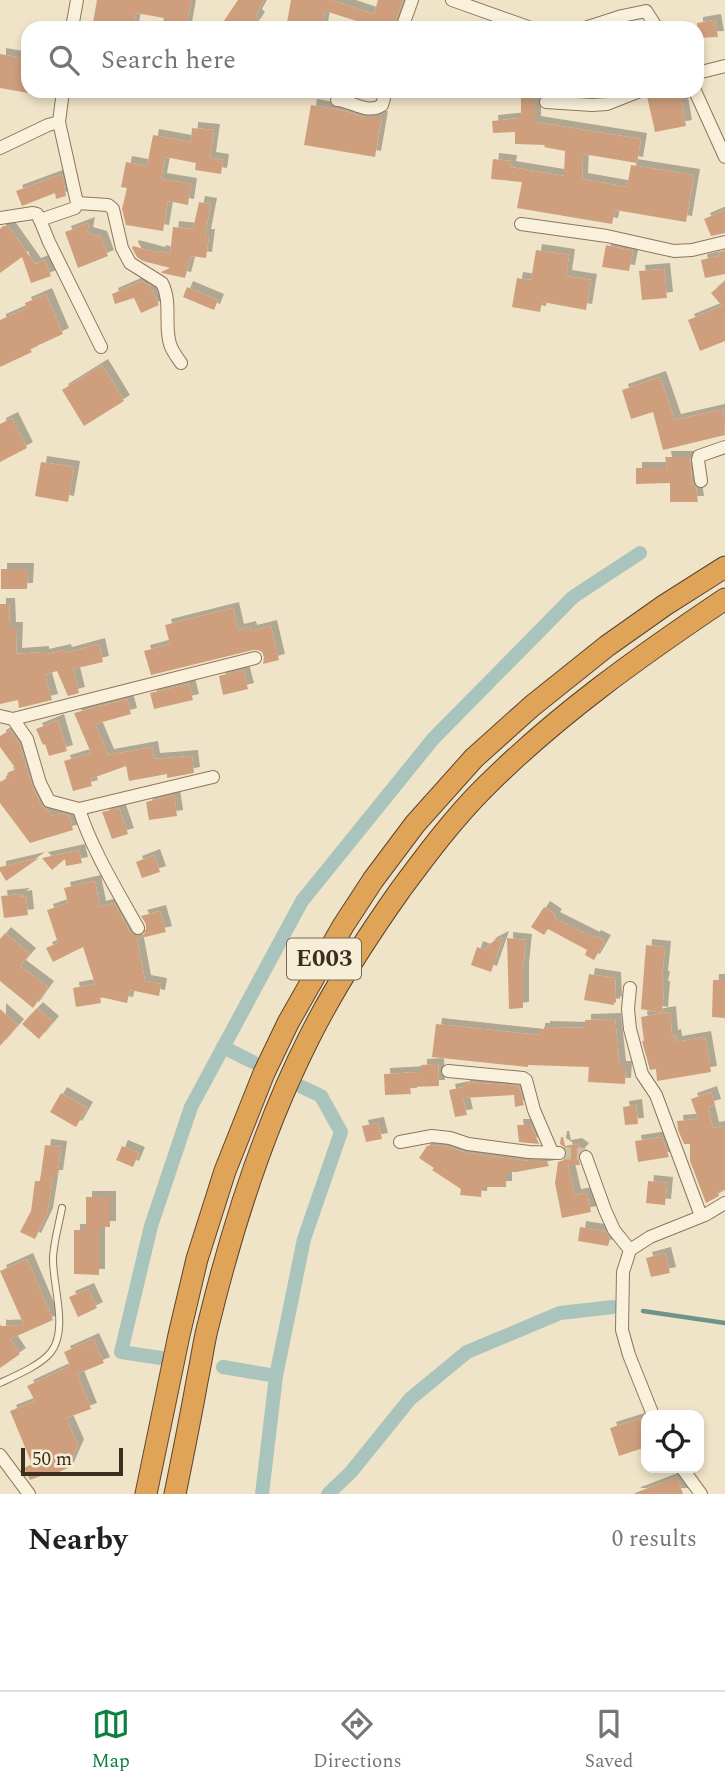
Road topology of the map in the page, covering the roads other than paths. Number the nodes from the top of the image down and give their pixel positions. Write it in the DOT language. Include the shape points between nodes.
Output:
graph roads {
  1 [pos="77,0"];
  2 [pos="412,0"];
  3 [pos="452,0"];
  4 [pos="644,5"];
  5 [pos="73,21"];
  6 [pos="404,21"];
  7 [pos="511,21"];
  8 [pos="603,21"];
  9 [pos="653,21"];
  10 [pos="725,66"];
  11 [pos="704,71"];
  12 [pos="62,98"];
  13 [pos="384,98"];
  14 [pos="622,98"];
  15 [pos="699,98"];
  16 [pos="337,100"];
  17 [pos="546,102"];
  18 [pos="59,122"];
  19 [pos="722,141"];
  20 [pos="0,148"];
  21 [pos="725,157"];
  22 [pos="77,204"];
  23 [pos="0,218"];
  24 [pos="40,220"];
  25 [pos="521,224"];
  26 [pos="725,242"];
  27 [pos="101,347"];
  28 [pos="181,363"];
  29 [pos="725,447"];
  30 [pos="701,481"];
  31 [pos="725,567"];
  32 [pos="725,599"];
  33 [pos="256,658"];
  34 [pos="6,717"];
  35 [pos="213,777"];
  36 [pos="79,809"];
  37 [pos="138,928"];
  38 [pos="630,988"];
  39 [pos="448,1071"];
  40 [pos="400,1142"];
  41 [pos="586,1157"];
  42 [pos="725,1203"];
  43 [pos="62,1208"];
  44 [pos="701,1216"];
  45 [pos="630,1250"];
  46 [pos="0,1382"];
  47 [pos="651,1410"];
  48 [pos="0,1455"];
  49 [pos="686,1473"];
  50 [pos="29,1494"];
  51 [pos="146,1494"];
  52 [pos="176,1494"];
  53 [pos="701,1494"];
  1 -- 5 [label="street"];
  2 -- 6 [label="street"];
  3 -- 7 [label="street"];
  4 -- 8 [label="street"];
  4 -- 9 [label="street"];
  10 -- 11 [label="street"];
  12 -- 18 [label="street"];
  13 -- 16 [label="street" via="376,109"];
  14 -- 17 [label="street" via="592,105"];
  15 -- 19 [label="street"];
  18 -- 20 [label="street"];
  18 -- 22 [label="street"];
  19 -- 21 [label="street"];
  22 -- 24 [label="street"];
  22 -- 28 [label="street" via="113,209 130,263 162,283 170,347"];
  23 -- 24 [label="street" via="33,213"];
  24 -- 27 [label="street"];
  25 -- 26 [label="street" via="674,251"];
  29 -- 30 [label="street" via="699,456"];
  31 -- 51 [label="highway, E003" via="607,646 474,758 415,824 344,926 264,1073 225,1171 197,1259"];
  32 -- 52 [label="highway, E003" via="577,705 484,788 426,855 333,993 284,1093 237,1222 208,1323"];
  33 -- 34 [label="street"];
  34 -- 36 [label="street" via="27,739 49,801"];
  35 -- 36 [label="street"];
  36 -- 37 [label="street"];
  38 -- 44 [label="street" via="630,1029 642,1073 656,1095"];
  39 -- 40 [label="street" via="523,1077 555,1152 432,1136"];
  41 -- 45 [label="street" via="604,1210"];
  42 -- 44 [label="street"];
  43 -- 46 [label="lane" via="53,1255 59,1336 51,1353"];
  44 -- 45 [label="street"];
  45 -- 47 [label="street" via="623,1272 622,1330"];
  48 -- 50 [label="street"];
  49 -- 53 [label="street"];
}
